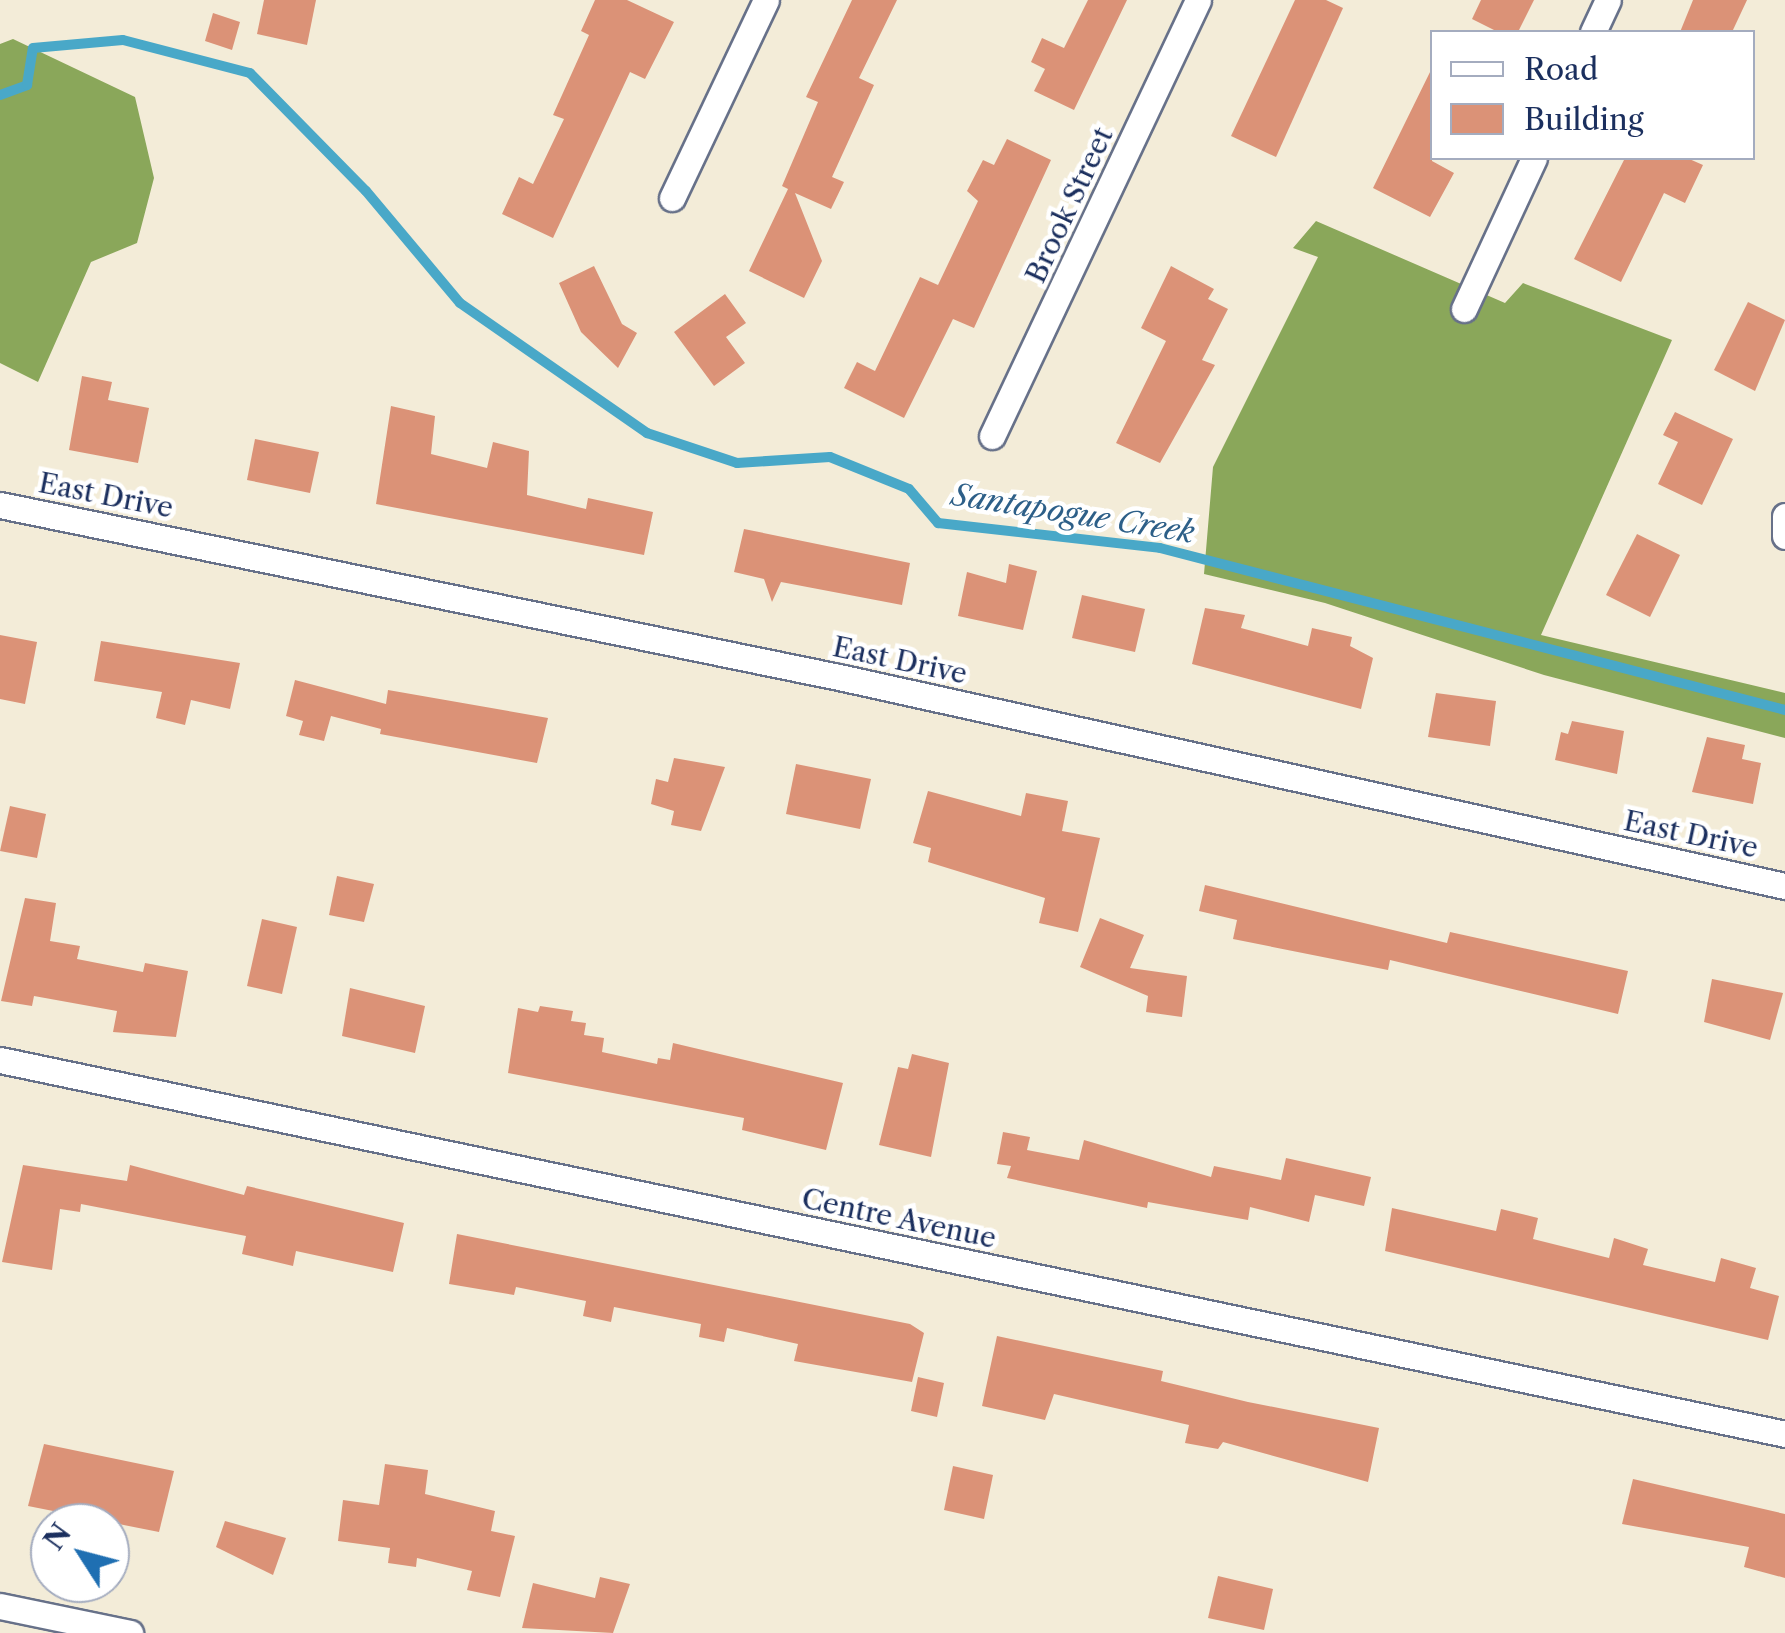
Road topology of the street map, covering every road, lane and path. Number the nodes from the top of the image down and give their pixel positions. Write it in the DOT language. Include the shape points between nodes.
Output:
graph roads {
  1 [pos="766,0"];
  2 [pos="1198,0"];
  3 [pos="1608,0"];
  4 [pos="1594,30"];
  5 [pos="1533,160"];
  6 [pos="672,198"];
  7 [pos="1464,309"];
  8 [pos="992,436"];
  9 [pos="0,506"];
  10 [pos="1785,516"];
  11 [pos="1785,536"];
  12 [pos="1785,886"];
  13 [pos="0,1060"];
  14 [pos="1785,1434"];
  15 [pos="0,1606"];
  16 [pos="130,1633"];
  1 -- 6 [label="street"];
  2 -- 8 [label="street, Brook Street"];
  3 -- 4 [label="street"];
  5 -- 7 [label="street"];
  9 -- 12 [label="street, East Drive" via="839,676"];
  10 -- 11 [label="street"];
  13 -- 14 [label="street, Centre Avenue"];
  15 -- 16 [label="street"];
}
